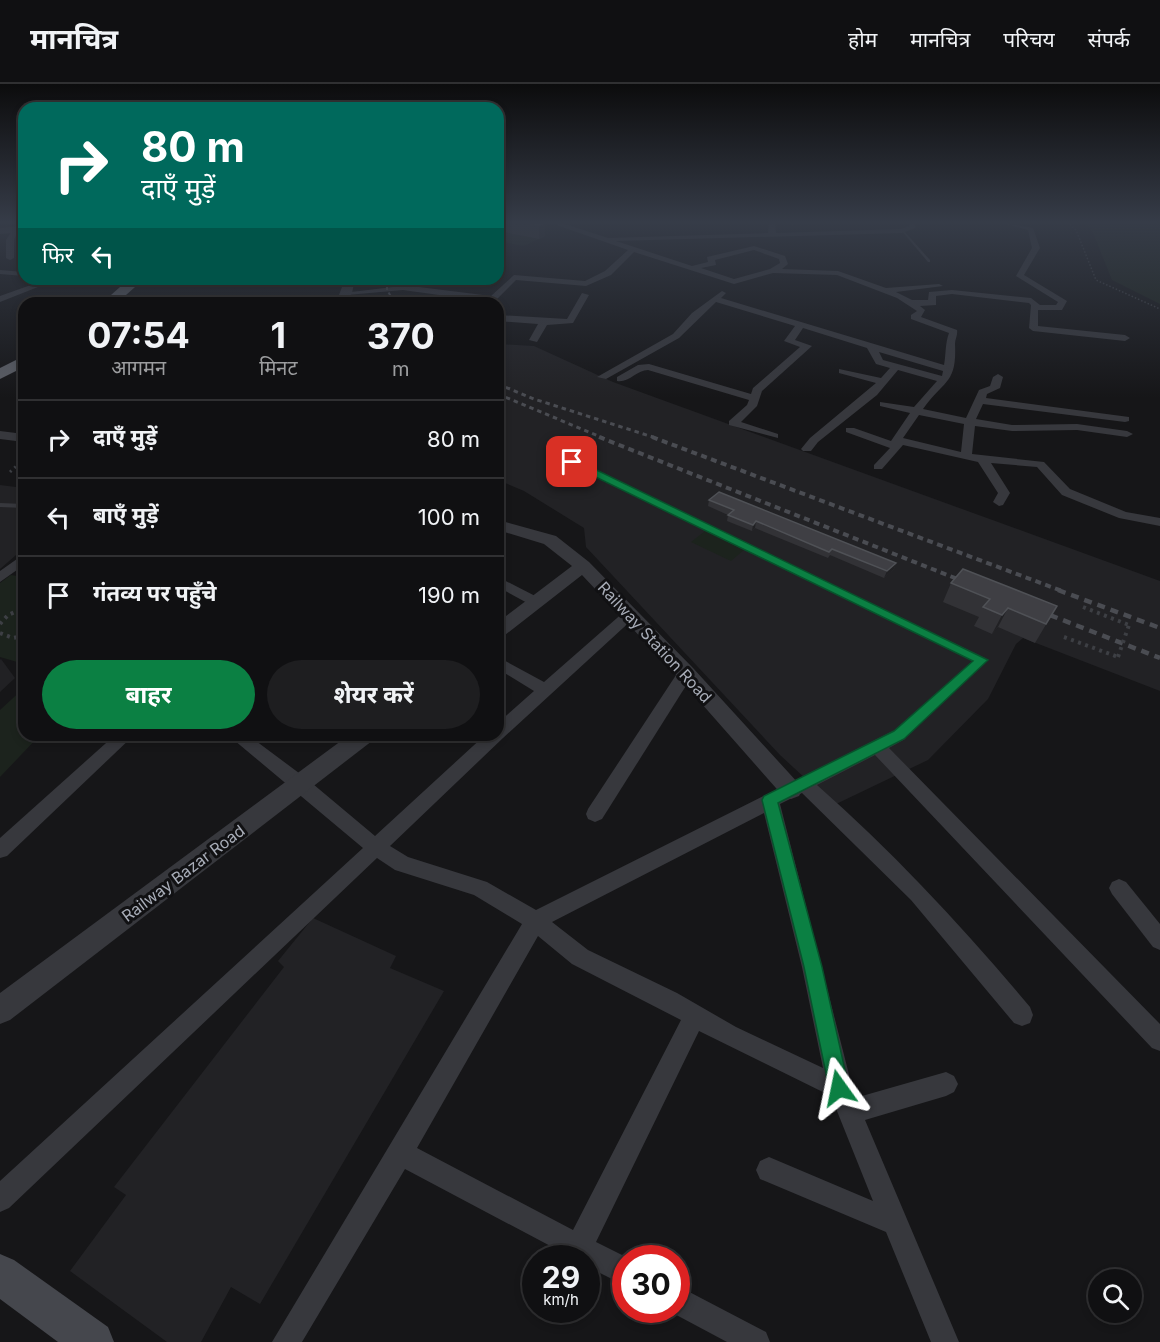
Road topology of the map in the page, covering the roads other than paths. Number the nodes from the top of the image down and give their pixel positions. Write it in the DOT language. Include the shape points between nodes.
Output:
graph roads {
  1 [pos="511,281"];
  2 [pos="552,281"];
  3 [pos="593,281"];
  4 [pos="730,281"];
  5 [pos="739,281"];
  6 [pos="860,281"];
  7 [pos="1028,281"];
  8 [pos="734,282"];
  9 [pos="31,285"];
  10 [pos="136,285"];
  11 [pos="137,285"];
  12 [pos="407,285"];
  13 [pos="939,286"];
  14 [pos="403,288"];
  15 [pos="886,290"];
  16 [pos="585,295"];
  17 [pos="118,297"];
  18 [pos="127,297"];
  19 [pos="350,297"];
  20 [pos="465,297"];
  21 [pos="496,297"];
  22 [pos="0,299"];
  23 [pos="715,299"];
  24 [pos="911,303"];
  25 [pos="1037,306"];
  26 [pos="504,319"];
  27 [pos="544,322"];
  28 [pos="800,326"];
  29 [pos="1125,338"];
  30 [pos="534,340"];
  31 [pos="871,346"];
  32 [pos="896,367"];
  33 [pos="949,370"];
  34 [pos="842,371"];
  35 [pos="602,377"];
  36 [pos="998,377"];
  37 [pos="621,379"];
  38 [pos="943,380"];
  39 [pos="883,382"];
  40 [pos="754,398"];
  41 [pos="980,400"];
  42 [pos="884,404"];
  43 [pos="918,411"];
  44 [pos="1125,419"];
  45 [pos="970,422"];
  46 [pos="850,430"];
  47 [pos="1127,434"];
  48 [pos="0,435"];
  49 [pos="774,436"];
  50 [pos="18,437"];
  51 [pos="897,444"];
  52 [pos="807,449"];
  53 [pos="551,452"];
  54 [pos="966,457"];
  55 [pos="983,460"];
  56 [pos="878,467"];
  57 [pos="999,502"];
  58 [pos="18,506"];
  59 [pos="2,507"];
  60 [pos="1160,522"];
  61 [pos="504,527"];
  62 [pos="18,563"];
  63 [pos="583,566"];
  64 [pos="4,574"];
  65 [pos="504,584"];
  66 [pos="536,602"];
  67 [pos="630,614"];
  68 [pos="504,626"];
  69 [pos="504,666"];
  70 [pos="686,673"];
  71 [pos="545,690"];
  72 [pos="504,728"];
  73 [pos="899,735"];
  74 [pos="119,741"];
  75 [pos="244,741"];
  76 [pos="356,741"];
  77 [pos="489,741"];
  78 [pos="877,746"];
  79 [pos="301,784"];
  80 [pos="797,786"];
  81 [pos="770,800"];
  82 [pos="595,813"];
  83 [pos="375,847"];
  84 [pos="0,850"];
  85 [pos="1119,888"];
  86 [pos="535,921"];
  87 [pos="1160,940"];
  88 [pos="0,1010"];
  89 [pos="1022,1015"];
  90 [pos="695,1016"];
  91 [pos="1160,1040"];
  92 [pos="945,1084"];
  93 [pos="839,1088"];
  94 [pos="849,1112"];
  95 [pos="400,1153"];
  96 [pos="769,1170"];
  97 [pos="0,1199"];
  98 [pos="895,1223"];
  99 [pos="575,1245"];
  100 [pos="580,1245"];
  101 [pos="0,1274"];
  102 [pos="690,1307"];
  103 [pos="93,1342"];
  104 [pos="286,1342"];
  105 [pos="756,1342"];
  106 [pos="945,1342"];
  1 -- 21 [label="street"];
  2 -- 3 [label="street" via="586,284"];
  4 -- 8 [label="street"];
  5 -- 8 [label="street"];
  6 -- 15 [label="street"];
  7 -- 25 [label="street" via="1063,301 1059,308"];
  8 -- 23 [label="street"];
  9 -- 22 [label="street"];
  10 -- 17 [label="highway"];
  11 -- 18 [label="highway"];
  12 -- 14 [label="street"];
  13 -- 15 [label="street"];
  14 -- 19 [label="street"];
  14 -- 20 [label="street"];
  15 -- 24 [label="street"];
  16 -- 27 [label="street" via="570,321"];
  23 -- 28 [label="street"];
  23 -- 35 [label="street" via="676,336"];
  24 -- 25 [label="street" via="933,303 932,294 948,292 1032,301"];
  24 -- 33 [label="street" via="921,313 914,318 954,333"];
  25 -- 29 [label="street" via="1034,328"];
  26 -- 27 [label="street"];
  27 -- 30 [label="street"];
  28 -- 31 [label="street"];
  28 -- 40 [label="street" via="789,341 807,346 757,390"];
  31 -- 32 [label="street" via="879,362"];
  31 -- 33 [label="street"];
  32 -- 38 [label="street"];
  32 -- 39 [label="street"];
  33 -- 38 [label="street"];
  34 -- 39 [label="street"];
  36 -- 41 [label="street" via="995,388 983,392"];
  37 -- 40 [label="street" via="645,366"];
  38 -- 43 [label="street"];
  39 -- 52 [label="street"];
  40 -- 49 [label="street" via="752,406 734,423"];
  41 -- 44 [label="street"];
  41 -- 45 [label="street"];
  42 -- 43 [label="street"];
  43 -- 45 [label="street"];
  43 -- 51 [label="street"];
  45 -- 47 [label="street" via="1012,428 1077,427"];
  45 -- 54 [label="street"];
  46 -- 51 [label="street"];
  48 -- 50 [label="street"];
  51 -- 54 [label="street"];
  51 -- 56 [label="street"];
  53 -- 73 [label="lane" via="982,660"];
  54 -- 55 [label="street"];
  55 -- 57 [label="street" via="1004,493"];
  55 -- 60 [label="street" via="1040,464 1066,492 1123,515"];
  58 -- 59 [label="lane"];
  61 -- 63 [label="street, Railway Station Road" via="550,540"];
  62 -- 64 [label="street"];
  63 -- 66 [label="street"];
  63 -- 67 [label="street, Railway Station Road"];
  65 -- 66 [label="street"];
  66 -- 68 [label="street"];
  67 -- 70 [label="street, Railway Station Road"];
  67 -- 71 [label="street"];
  69 -- 71 [label="street"];
  70 -- 80 [label="street, Railway Station Road"];
  70 -- 82 [label="street"];
  71 -- 72 [label="street"];
  73 -- 78 [label="street"];
  74 -- 84 [label="street"];
  75 -- 79 [label="street"];
  76 -- 79 [label="street, Railway Bazar Road"];
  77 -- 83 [label="street"];
  78 -- 80 [label="street"];
  78 -- 91 [label="street"];
  79 -- 83 [label="street"];
  79 -- 88 [label="street, Railway Bazar Road"];
  80 -- 81 [label="street"];
  80 -- 89 [label="street" via="841,816 971,950"];
  81 -- 86 [label="street"];
  81 -- 93 [label="street"];
  83 -- 86 [label="street" via="402,864 480,888"];
  83 -- 97 [label="street"];
  85 -- 87 [label="street"];
  86 -- 90 [label="street" via="580,957"];
  86 -- 95 [label="street"];
  90 -- 93 [label="street"];
  90 -- 100 [label="street"];
  92 -- 94 [label="street"];
  93 -- 94 [label="street"];
  94 -- 98 [label="street"];
  95 -- 99 [label="street"];
  95 -- 104 [label="street"];
  96 -- 98 [label="street"];
  98 -- 106 [label="street"];
  101 -- 103 [label="main road"];
  102 -- 105 [label="street"];
}
